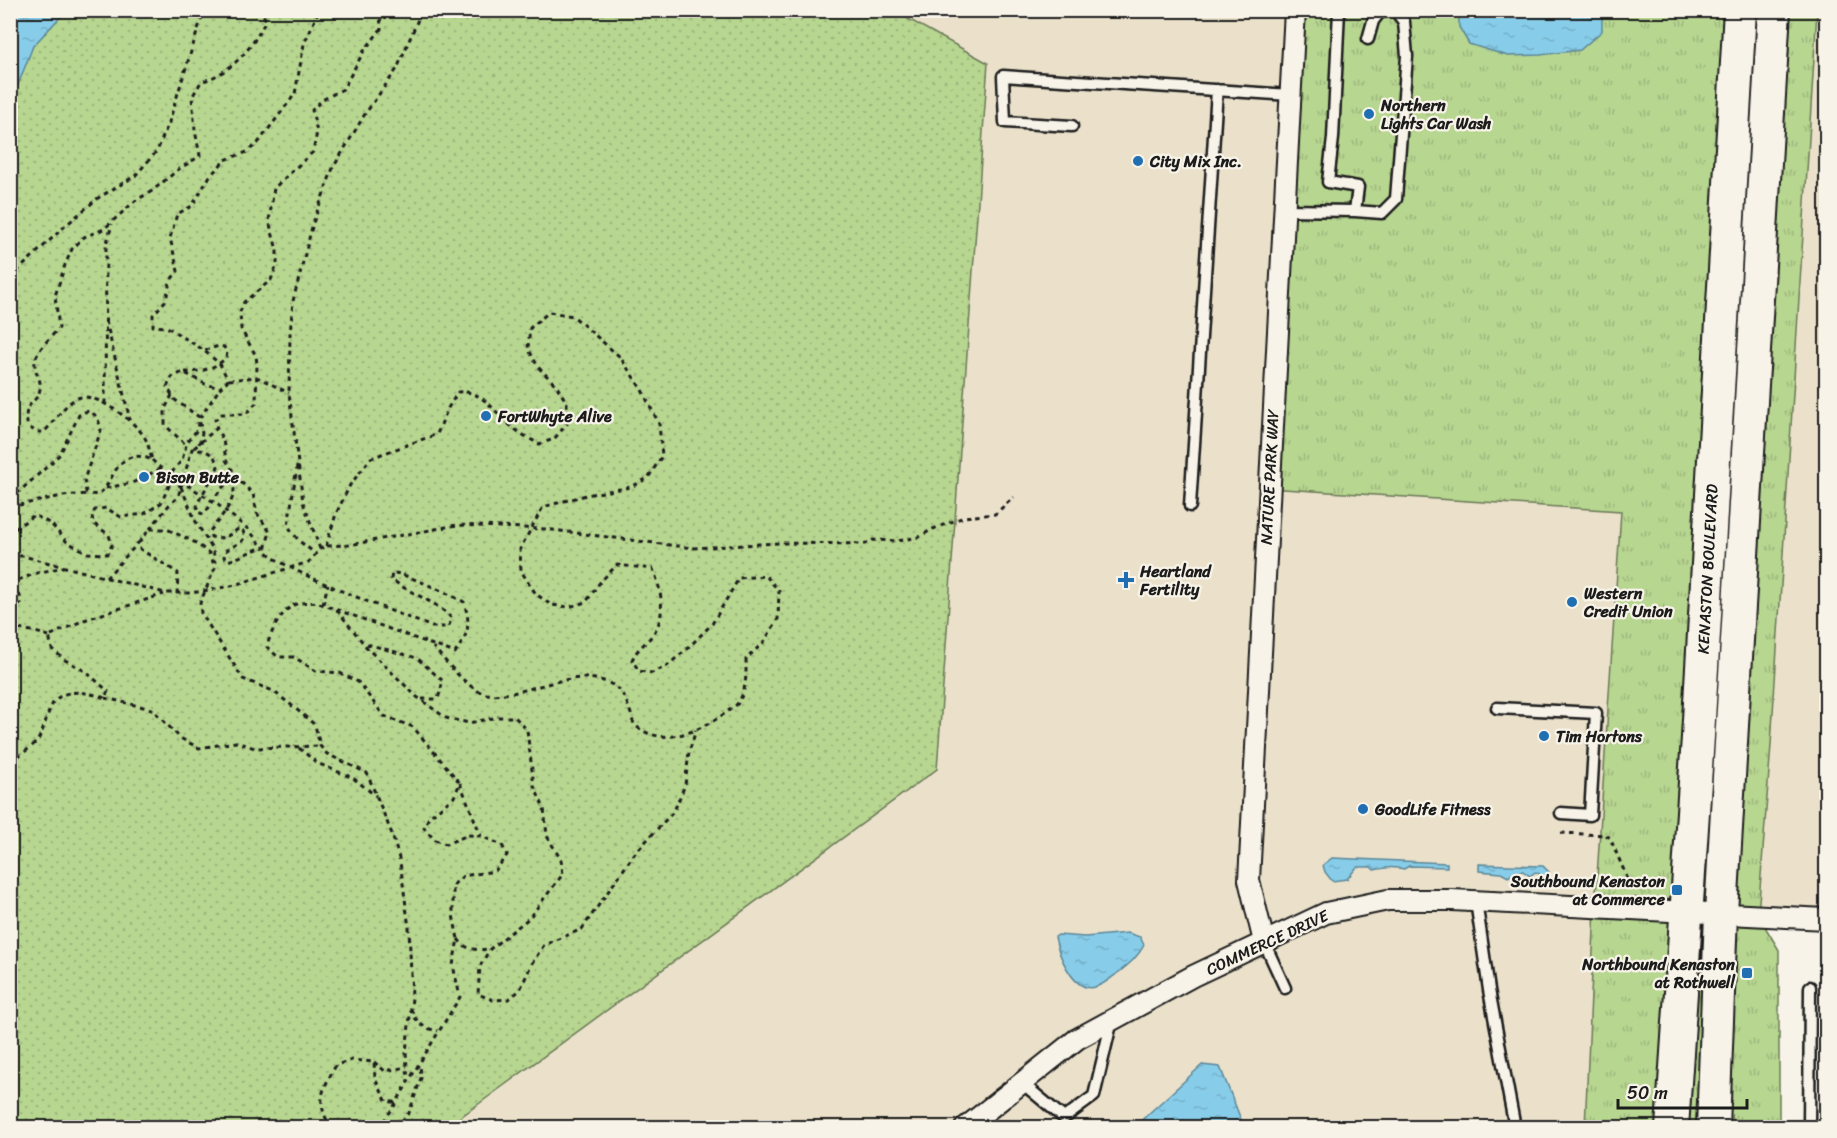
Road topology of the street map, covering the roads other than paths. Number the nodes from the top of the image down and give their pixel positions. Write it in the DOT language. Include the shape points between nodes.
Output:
graph roads {
  1 [pos="1295,10"];
  2 [pos="1339,10"];
  3 [pos="1740,10"];
  4 [pos="1774,10"];
  5 [pos="1391,11"];
  6 [pos="1368,39"];
  7 [pos="1217,90"];
  8 [pos="1291,95"];
  9 [pos="1072,126"];
  10 [pos="1284,210"];
  11 [pos="1355,211"];
  12 [pos="1190,507"];
  13 [pos="1497,708"];
  14 [pos="1561,813"];
  15 [pos="1476,901"];
  16 [pos="1687,912"];
  17 [pos="1720,913"];
  18 [pos="1827,919"];
  19 [pos="1264,942"];
  20 [pos="1810,987"];
  21 [pos="1286,988"];
  22 [pos="1112,1018"];
  23 [pos="1022,1083"];
  24 [pos="965,1128"];
  25 [pos="1515,1128"];
  26 [pos="1672,1128"];
  27 [pos="1713,1128"];
  28 [pos="1809,1128"];
  1 -- 8 [label="street, NATURE PARK WAY"];
  2 -- 11 [label="lane" via="1328,182 1358,187"];
  3 -- 16 [label="main road, KENASTON BOULEVARD"];
  4 -- 17 [label="main road, KENASTON BOULEVARD"];
  5 -- 6 [label="lane" via="1380,12"];
  5 -- 11 [label="lane" via="1404,22 1407,56 1396,199 1382,213"];
  7 -- 8 [label="lane"];
  7 -- 9 [label="lane" via="1003,76 1005,122"];
  7 -- 12 [label="lane"];
  8 -- 10 [label="street, NATURE PARK WAY"];
  10 -- 11 [label="lane"];
  10 -- 19 [label="street, NATURE PARK WAY" via="1248,880"];
  13 -- 14 [label="lane" via="1596,713 1590,815"];
  15 -- 16 [label="street, COMMERCE DRIVE"];
  15 -- 19 [label="street, COMMERCE DRIVE" via="1388,900 1326,913"];
  15 -- 25 [label="lane"];
  16 -- 17 [label="street, COMMERCE DRIVE"];
  16 -- 26 [label="main road, KENASTON BOULEVARD"];
  17 -- 18 [label="street, COMMERCE DRIVE"];
  17 -- 27 [label="main road, KENASTON BOULEVARD"];
  19 -- 21 [label="lane"];
  19 -- 22 [label="street, COMMERCE DRIVE"];
  20 -- 28 [label="lane"];
  22 -- 23 [label="street, COMMERCE DRIVE" via="1077,1039"];
  22 -- 23 [label="lane" via="1094,1096 1064,1118"];
  23 -- 24 [label="street, COMMERCE DRIVE"];
}
